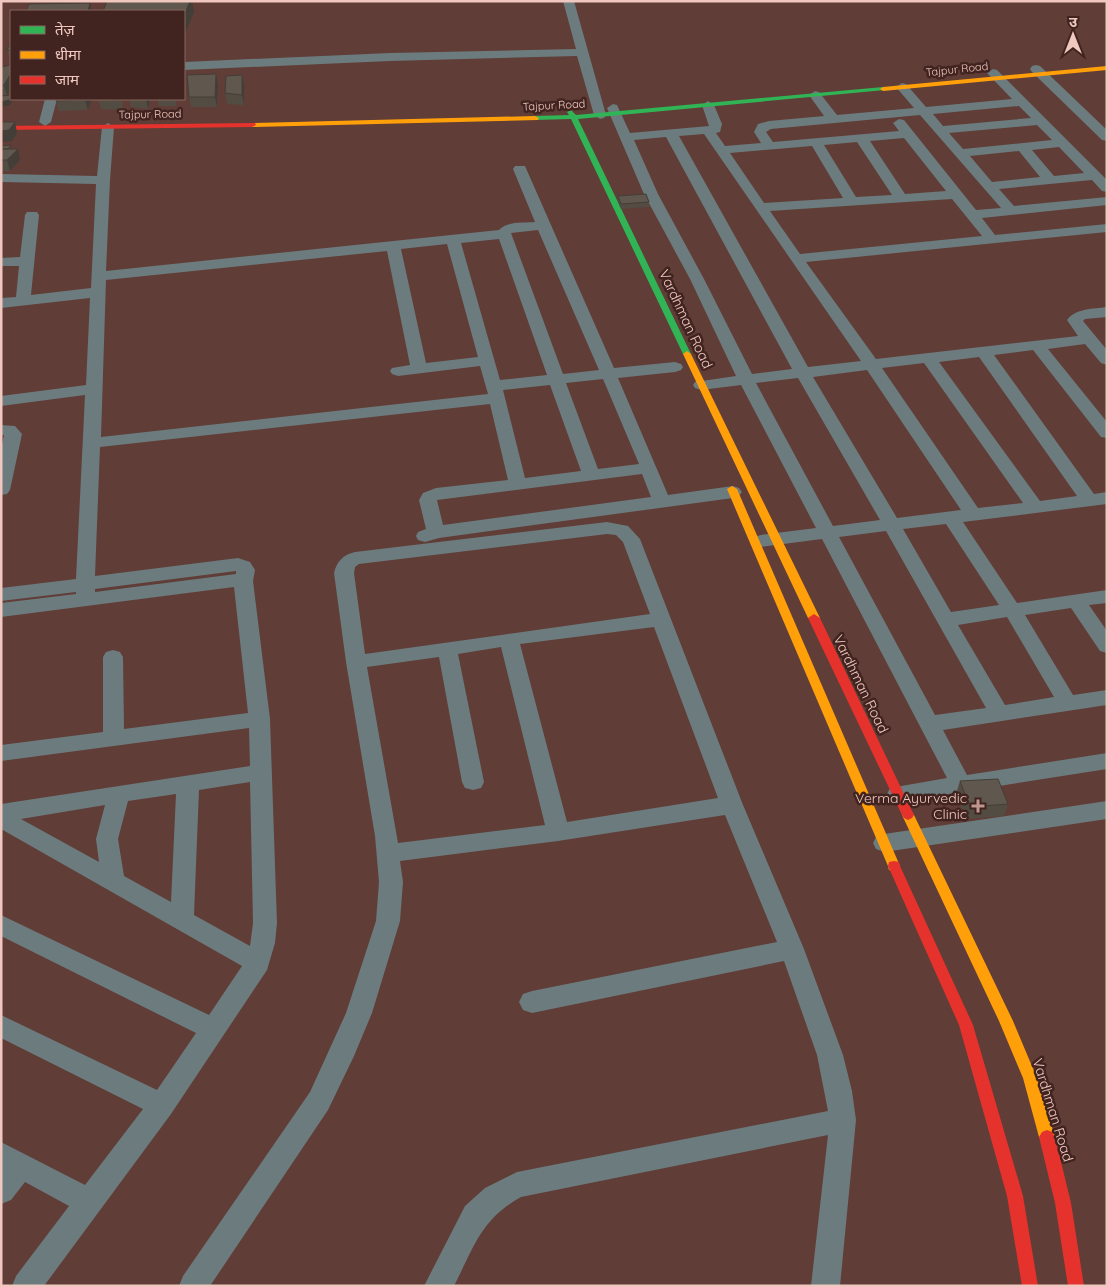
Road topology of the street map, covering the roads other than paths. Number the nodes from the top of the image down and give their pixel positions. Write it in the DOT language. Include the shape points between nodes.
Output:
graph roads {
  1 [pos="568,1"];
  2 [pos="582,52"];
  3 [pos="1107,63"];
  4 [pos="185,66"];
  5 [pos="1107,68"];
  6 [pos="1039,71"];
  7 [pos="996,75"];
  8 [pos="902,87"];
  9 [pos="815,95"];
  10 [pos="52,100"];
  11 [pos="1022,102"];
  12 [pos="708,105"];
  13 [pos="925,111"];
  14 [pos="607,112"];
  15 [pos="892,114"];
  16 [pos="572,115"];
  17 [pos="1107,116"];
  18 [pos="1087,118"];
  19 [pos="560,119"];
  20 [pos="833,119"];
  21 [pos="1,122"];
  22 [pos="45,122"];
  23 [pos="1041,122"];
  24 [pos="1,128"];
  25 [pos="108,128"];
  26 [pos="708,130"];
  27 [pos="941,130"];
  28 [pos="671,134"];
  29 [pos="907,134"];
  30 [pos="626,137"];
  31 [pos="1107,137"];
  32 [pos="861,138"];
  33 [pos="816,142"];
  34 [pos="1063,144"];
  35 [pos="770,146"];
  36 [pos="1022,147"];
  37 [pos="722,150"];
  38 [pos="961,153"];
  39 [pos="520,169"];
  40 [pos="1094,176"];
  41 [pos="1,178"];
  42 [pos="103,180"];
  43 [pos="1050,180"];
  44 [pos="989,186"];
  45 [pos="1107,188"];
  46 [pos="956,194"];
  47 [pos="901,198"];
  48 [pos="852,201"];
  49 [pos="1107,202"];
  50 [pos="761,207"];
  51 [pos="1011,211"];
  52 [pos="32,215"];
  53 [pos="972,215"];
  54 [pos="543,225"];
  55 [pos="1107,228"];
  56 [pos="504,234"];
  57 [pos="453,240"];
  58 [pos="992,240"];
  59 [pos="392,246"];
  60 [pos="796,259"];
  61 [pos="26,261"];
  62 [pos="1,262"];
  63 [pos="100,284"];
  64 [pos="23,300"];
  65 [pos="1,303"];
  66 [pos="1107,312"];
  67 [pos="1097,343"];
  68 [pos="1037,345"];
  69 [pos="983,351"];
  70 [pos="928,358"];
  71 [pos="1107,360"];
  72 [pos="486,361"];
  73 [pos="871,364"];
  74 [pos="675,367"];
  75 [pos="420,368"];
  76 [pos="398,371"];
  77 [pos="802,372"];
  78 [pos="610,374"];
  79 [pos="746,379"];
  80 [pos="556,380"];
  81 [pos="701,385"];
  82 [pos="94,389"];
  83 [pos="495,392"];
  84 [pos="1,401"];
  85 [pos="1,430"];
  86 [pos="1107,433"];
  87 [pos="91,442"];
  88 [pos="649,468"];
  89 [pos="591,475"];
  90 [pos="518,484"];
  91 [pos="731,488"];
  92 [pos="1,490"];
  93 [pos="1098,499"];
  94 [pos="661,500"];
  95 [pos="1036,507"];
  96 [pos="973,515"];
  97 [pos="951,518"];
  98 [pos="892,526"];
  99 [pos="436,532"];
  100 [pos="828,534"];
  101 [pos="775,540"];
  102 [pos="753,542"];
  103 [pos="389,554"];
  104 [pos="85,592"];
  105 [pos="1,595"];
  106 [pos="1107,596"];
  107 [pos="1076,601"];
  108 [pos="1,610"];
  109 [pos="1012,610"];
  110 [pos="662,619"];
  111 [pos="946,620"];
  112 [pos="510,639"];
  113 [pos="1107,646"];
  114 [pos="446,648"];
  115 [pos="114,657"];
  116 [pos="356,662"];
  117 [pos="1107,697"];
  118 [pos="1068,703"];
  119 [pos="998,713"];
  120 [pos="259,719"];
  121 [pos="929,724"];
  122 [pos="114,738"];
  123 [pos="1,754"];
  124 [pos="1107,761"];
  125 [pos="261,772"];
  126 [pos="473,782"];
  127 [pos="188,783"];
  128 [pos="961,784"];
  129 [pos="119,794"];
  130 [pos="898,794"];
  131 [pos="732,805"];
  132 [pos="1107,810"];
  133 [pos="1,812"];
  134 [pos="1,818"];
  135 [pos="558,832"];
  136 [pos="919,839"];
  137 [pos="884,843"];
  138 [pos="388,853"];
  139 [pos="113,881"];
  140 [pos="182,920"];
  141 [pos="1,925"];
  142 [pos="792,949"];
  143 [pos="258,963"];
  144 [pos="532,1002"];
  145 [pos="1,1026"];
  146 [pos="213,1029"];
  147 [pos="162,1105"];
  148 [pos="843,1120"];
  149 [pos="11,1160"];
  150 [pos="1,1191"];
  151 [pos="89,1202"];
  152 [pos="26,1286"];
  153 [pos="193,1286"];
  154 [pos="438,1286"];
  155 [pos="824,1286"];
  156 [pos="1030,1286"];
  157 [pos="1076,1286"];
  1 -- 2 [label="street"];
  2 -- 4 [label="street"];
  2 -- 14 [label="street"];
  3 -- 6 [label="main road, Tajpur Road"];
  5 -- 6 [label="main road, Tajpur Road"];
  6 -- 7 [label="main road, Tajpur Road"];
  6 -- 18 [label="street"];
  7 -- 8 [label="main road, Tajpur Road"];
  7 -- 11 [label="street"];
  7 -- 14 [label="main road, Tajpur Road"];
  8 -- 9 [label="main road, Tajpur Road"];
  8 -- 13 [label="street"];
  9 -- 12 [label="main road, Tajpur Road"];
  9 -- 20 [label="street"];
  10 -- 22 [label="street"];
  11 -- 13 [label="street"];
  11 -- 23 [label="street"];
  12 -- 14 [label="main road, Tajpur Road"];
  12 -- 26 [label="street" via="717,126"];
  13 -- 15 [label="street"];
  13 -- 27 [label="street"];
  14 -- 16 [label="main road, Tajpur Road"];
  14 -- 30 [label="street"];
  15 -- 20 [label="street"];
  15 -- 29 [label="street"];
  16 -- 19 [label="main road, Tajpur Road"];
  16 -- 81 [label="main road, Vardhman Road"];
  17 -- 18 [label="street"];
  18 -- 31 [label="street"];
  19 -- 22 [label="main road, Tajpur Road"];
  19 -- 25 [label="main road, Tajpur Road"];
  20 -- 35 [label="street" via="765,126 760,132"];
  21 -- 22 [label="main road, Tajpur Road"];
  23 -- 27 [label="street"];
  23 -- 34 [label="street"];
  24 -- 25 [label="main road, Tajpur Road"];
  25 -- 42 [label="street"];
  26 -- 28 [label="street"];
  26 -- 37 [label="street"];
  27 -- 38 [label="street"];
  28 -- 30 [label="street"];
  28 -- 77 [label="street"];
  29 -- 32 [label="street"];
  29 -- 46 [label="street"];
  30 -- 79 [label="street" via="651,194"];
  32 -- 33 [label="street"];
  32 -- 47 [label="street"];
  33 -- 35 [label="street"];
  33 -- 48 [label="street"];
  34 -- 36 [label="street"];
  34 -- 40 [label="street"];
  35 -- 37 [label="street"];
  36 -- 38 [label="street"];
  36 -- 43 [label="street"];
  37 -- 50 [label="street"];
  38 -- 44 [label="street"];
  39 -- 54 [label="street"];
  40 -- 43 [label="street"];
  40 -- 45 [label="street"];
  41 -- 42 [label="street"];
  42 -- 63 [label="street"];
  43 -- 44 [label="street"];
  44 -- 51 [label="street"];
  46 -- 47 [label="street"];
  46 -- 53 [label="street"];
  47 -- 48 [label="street"];
  48 -- 50 [label="street"];
  49 -- 51 [label="street"];
  50 -- 60 [label="street"];
  51 -- 53 [label="street"];
  52 -- 61 [label="street"];
  53 -- 58 [label="street"];
  54 -- 56 [label="street" via="507,229"];
  54 -- 78 [label="street"];
  55 -- 58 [label="street"];
  56 -- 57 [label="street"];
  56 -- 80 [label="street"];
  57 -- 59 [label="street"];
  57 -- 72 [label="street"];
  58 -- 60 [label="street"];
  59 -- 63 [label="street"];
  59 -- 75 [label="street"];
  60 -- 73 [label="street"];
  61 -- 62 [label="street"];
  61 -- 64 [label="street"];
  63 -- 64 [label="street"];
  63 -- 82 [label="street"];
  64 -- 65 [label="street"];
  66 -- 67 [label="street" via="1077,318 1076,324"];
  67 -- 68 [label="street"];
  67 -- 71 [label="street"];
  68 -- 69 [label="street"];
  68 -- 86 [label="street"];
  69 -- 70 [label="street"];
  69 -- 93 [label="street"];
  70 -- 73 [label="street"];
  70 -- 95 [label="street"];
  72 -- 75 [label="street"];
  72 -- 83 [label="street"];
  73 -- 77 [label="street"];
  73 -- 96 [label="street"];
  74 -- 78 [label="street"];
  75 -- 76 [label="street"];
  77 -- 79 [label="street"];
  77 -- 98 [label="street"];
  78 -- 80 [label="street"];
  78 -- 88 [label="street"];
  79 -- 81 [label="street"];
  79 -- 100 [label="street"];
  80 -- 83 [label="street"];
  80 -- 89 [label="street"];
  81 -- 101 [label="main road, Vardhman Road"];
  82 -- 84 [label="street"];
  82 -- 87 [label="street"];
  83 -- 87 [label="street"];
  83 -- 90 [label="street"];
  85 -- 92 [label="street" via="9,430 13,434"];
  87 -- 104 [label="street"];
  88 -- 89 [label="street"];
  88 -- 94 [label="street"];
  89 -- 90 [label="street"];
  90 -- 99 [label="street" via="431,495 428,500"];
  91 -- 94 [label="street"];
  91 -- 102 [label="main road"];
  93 -- 95 [label="street"];
  94 -- 99 [label="street"];
  95 -- 96 [label="street"];
  96 -- 97 [label="street"];
  97 -- 98 [label="street"];
  97 -- 109 [label="street"];
  98 -- 100 [label="street"];
  98 -- 111 [label="street"];
  99 -- 103 [label="street"];
  100 -- 101 [label="street"];
  100 -- 121 [label="street"];
  101 -- 102 [label="street"];
  101 -- 130 [label="main road, Vardhman Road"];
  102 -- 137 [label="main road"];
  103 -- 110 [label="street" via="607,528 621,530 631,539"];
  103 -- 116 [label="street" via="354,558 345,566"];
  104 -- 105 [label="street"];
  104 -- 108 [label="street"];
  104 -- 120 [label="street" via="243,579"];
  106 -- 107 [label="street"];
  107 -- 109 [label="street"];
  107 -- 113 [label="street"];
  109 -- 111 [label="street"];
  109 -- 118 [label="street"];
  110 -- 112 [label="street"];
  110 -- 131 [label="street"];
  111 -- 119 [label="street"];
  112 -- 114 [label="street"];
  112 -- 135 [label="street"];
  114 -- 116 [label="street"];
  114 -- 126 [label="street"];
  115 -- 122 [label="street"];
  116 -- 138 [label="street"];
  117 -- 118 [label="street"];
  118 -- 119 [label="street"];
  119 -- 121 [label="street"];
  120 -- 122 [label="street"];
  120 -- 125 [label="street"];
  121 -- 128 [label="street"];
  122 -- 123 [label="street"];
  124 -- 128 [label="street"];
  125 -- 127 [label="street"];
  125 -- 143 [label="street" via="265,923"];
  127 -- 129 [label="street"];
  127 -- 140 [label="street"];
  128 -- 130 [label="street"];
  129 -- 133 [label="street"];
  129 -- 139 [label="street" via="107,839"];
  130 -- 136 [label="main road, Vardhman Road"];
  131 -- 135 [label="street"];
  131 -- 142 [label="street"];
  132 -- 136 [label="street"];
  134 -- 139 [label="street"];
  135 -- 138 [label="street"];
  136 -- 137 [label="street"];
  136 -- 157 [label="main road, Vardhman Road" via="1030,1078 1063,1203"];
  137 -- 156 [label="main road" via="966,1025 1015,1196"];
  138 -- 153 [label="street" via="391,882 388,921 359,1013 341,1056 319,1101"];
  139 -- 140 [label="street"];
  140 -- 143 [label="street"];
  141 -- 146 [label="street"];
  142 -- 144 [label="street"];
  142 -- 148 [label="street" via="830,1055"];
  143 -- 146 [label="street"];
  145 -- 147 [label="street"];
  146 -- 147 [label="street"];
  147 -- 151 [label="street"];
  148 -- 154 [label="street" via="517,1185 495,1197 475,1216"];
  148 -- 155 [label="street"];
  149 -- 150 [label="street"];
  149 -- 151 [label="street"];
  151 -- 152 [label="street"];
}
